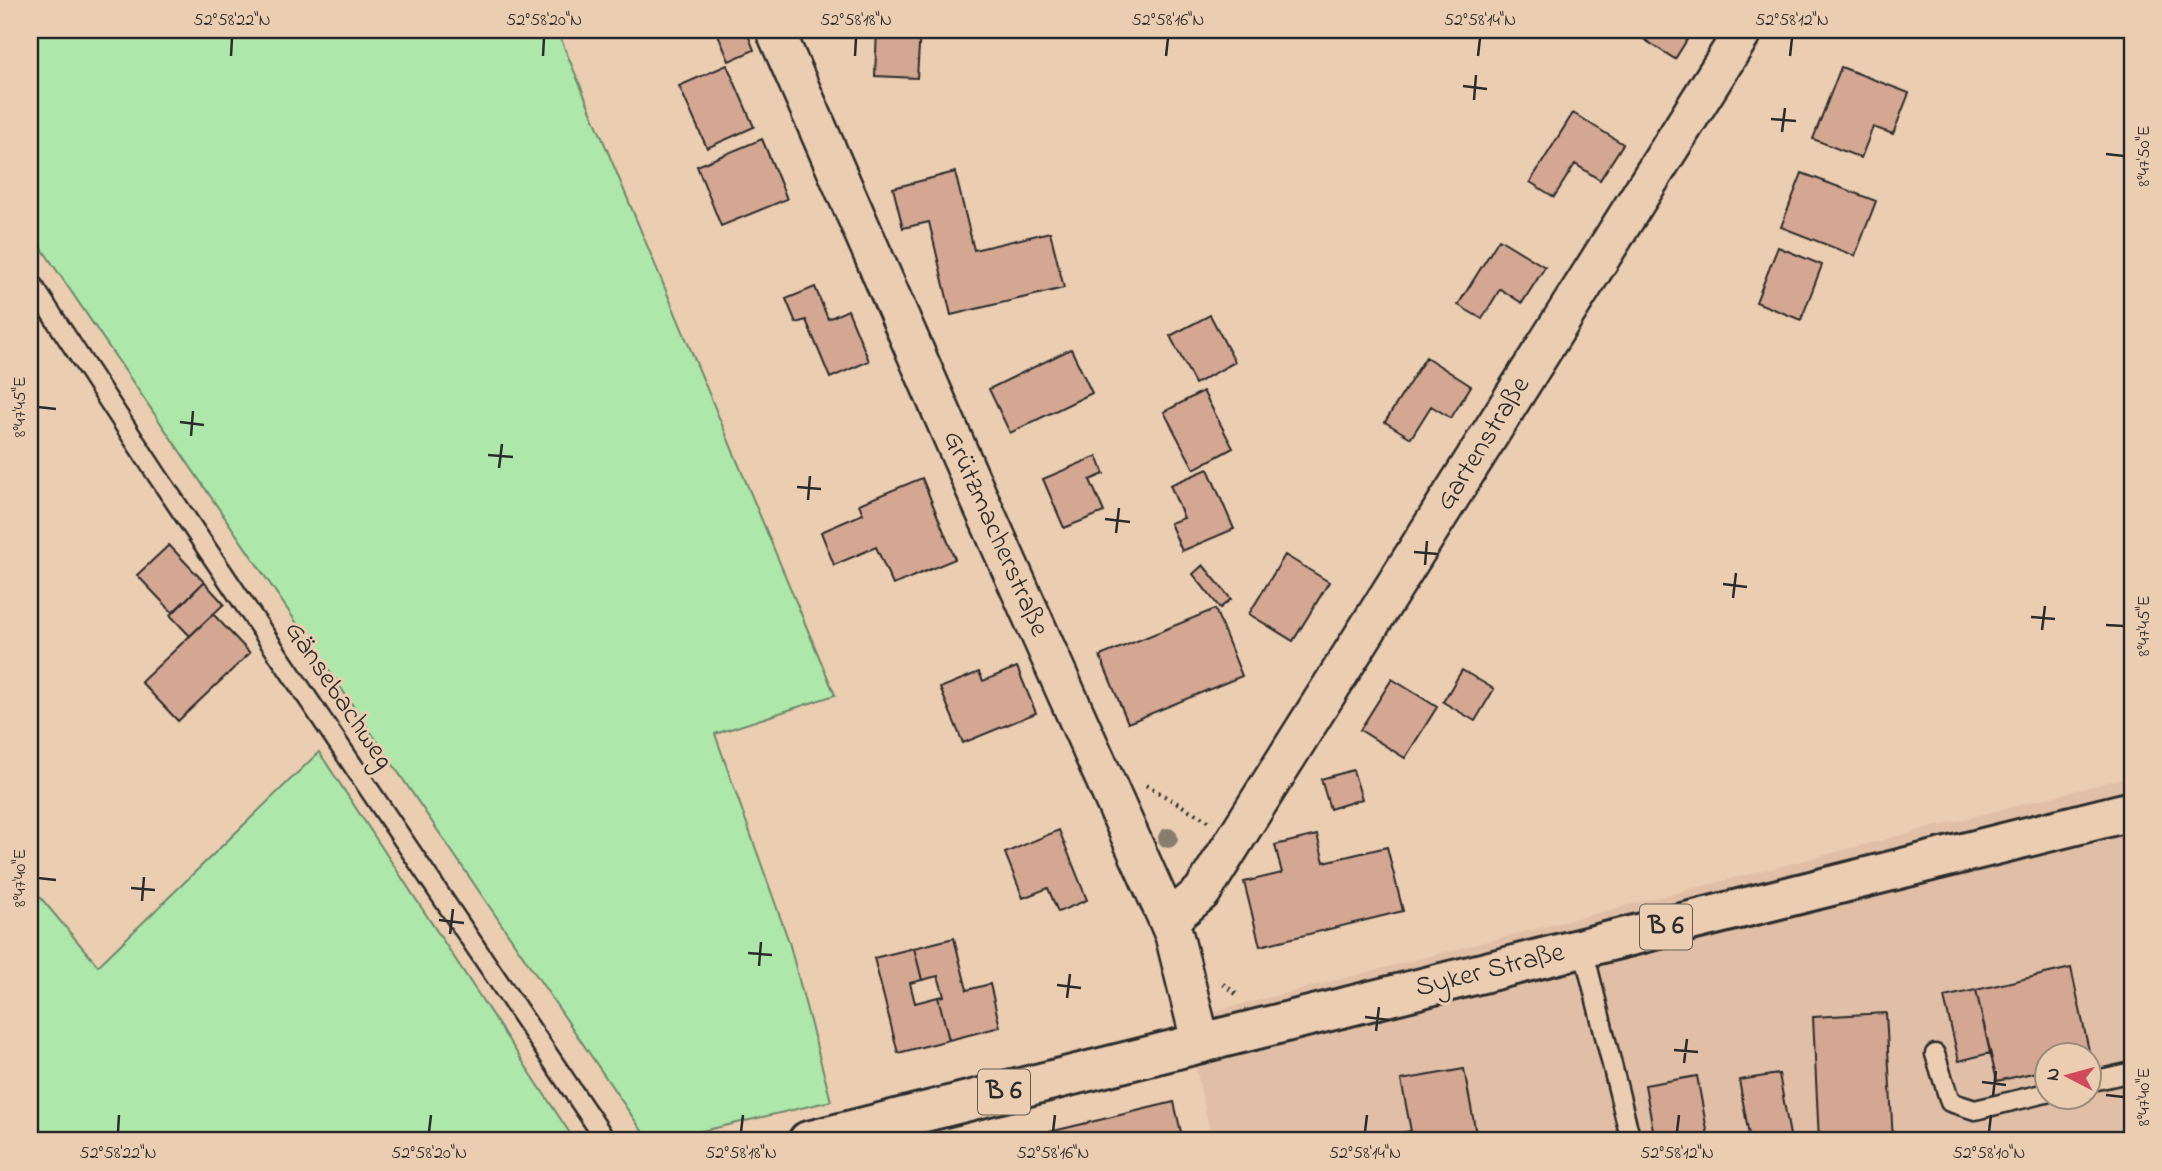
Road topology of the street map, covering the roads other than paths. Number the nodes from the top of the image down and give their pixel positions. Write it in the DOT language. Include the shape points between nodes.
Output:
graph roads {
  1 [pos="775,30"];
  2 [pos="1744,30"];
  3 [pos="30,281"];
  4 [pos="2132,811"];
  5 [pos="1168,921"];
  6 [pos="1583,948"];
  7 [pos="1201,1044"];
  8 [pos="1935,1054"];
  9 [pos="2132,1072"];
  10 [pos="2102,1079"];
  11 [pos="2032,1096"];
  12 [pos="603,1141"];
  13 [pos="808,1141"];
  14 [pos="1631,1141"];
  1 -- 5 [label="street, Grützmacherstraße"];
  2 -- 5 [label="street, Gartenstraße" via="1202,892"];
  3 -- 12 [label="lane, Gänsebachweg"];
  4 -- 6 [label="main road, Syker Straße / B 6"];
  5 -- 7 [label="street, Grützmacherstraße"];
  6 -- 7 [label="main road, Syker Straße / B 6"];
  6 -- 14 [label="lane"];
  7 -- 13 [label="main road, Syker Straße / B 6"];
  8 -- 11 [label="lane" via="1950,1102 1975,1110"];
  9 -- 10 [label="lane"];
}
